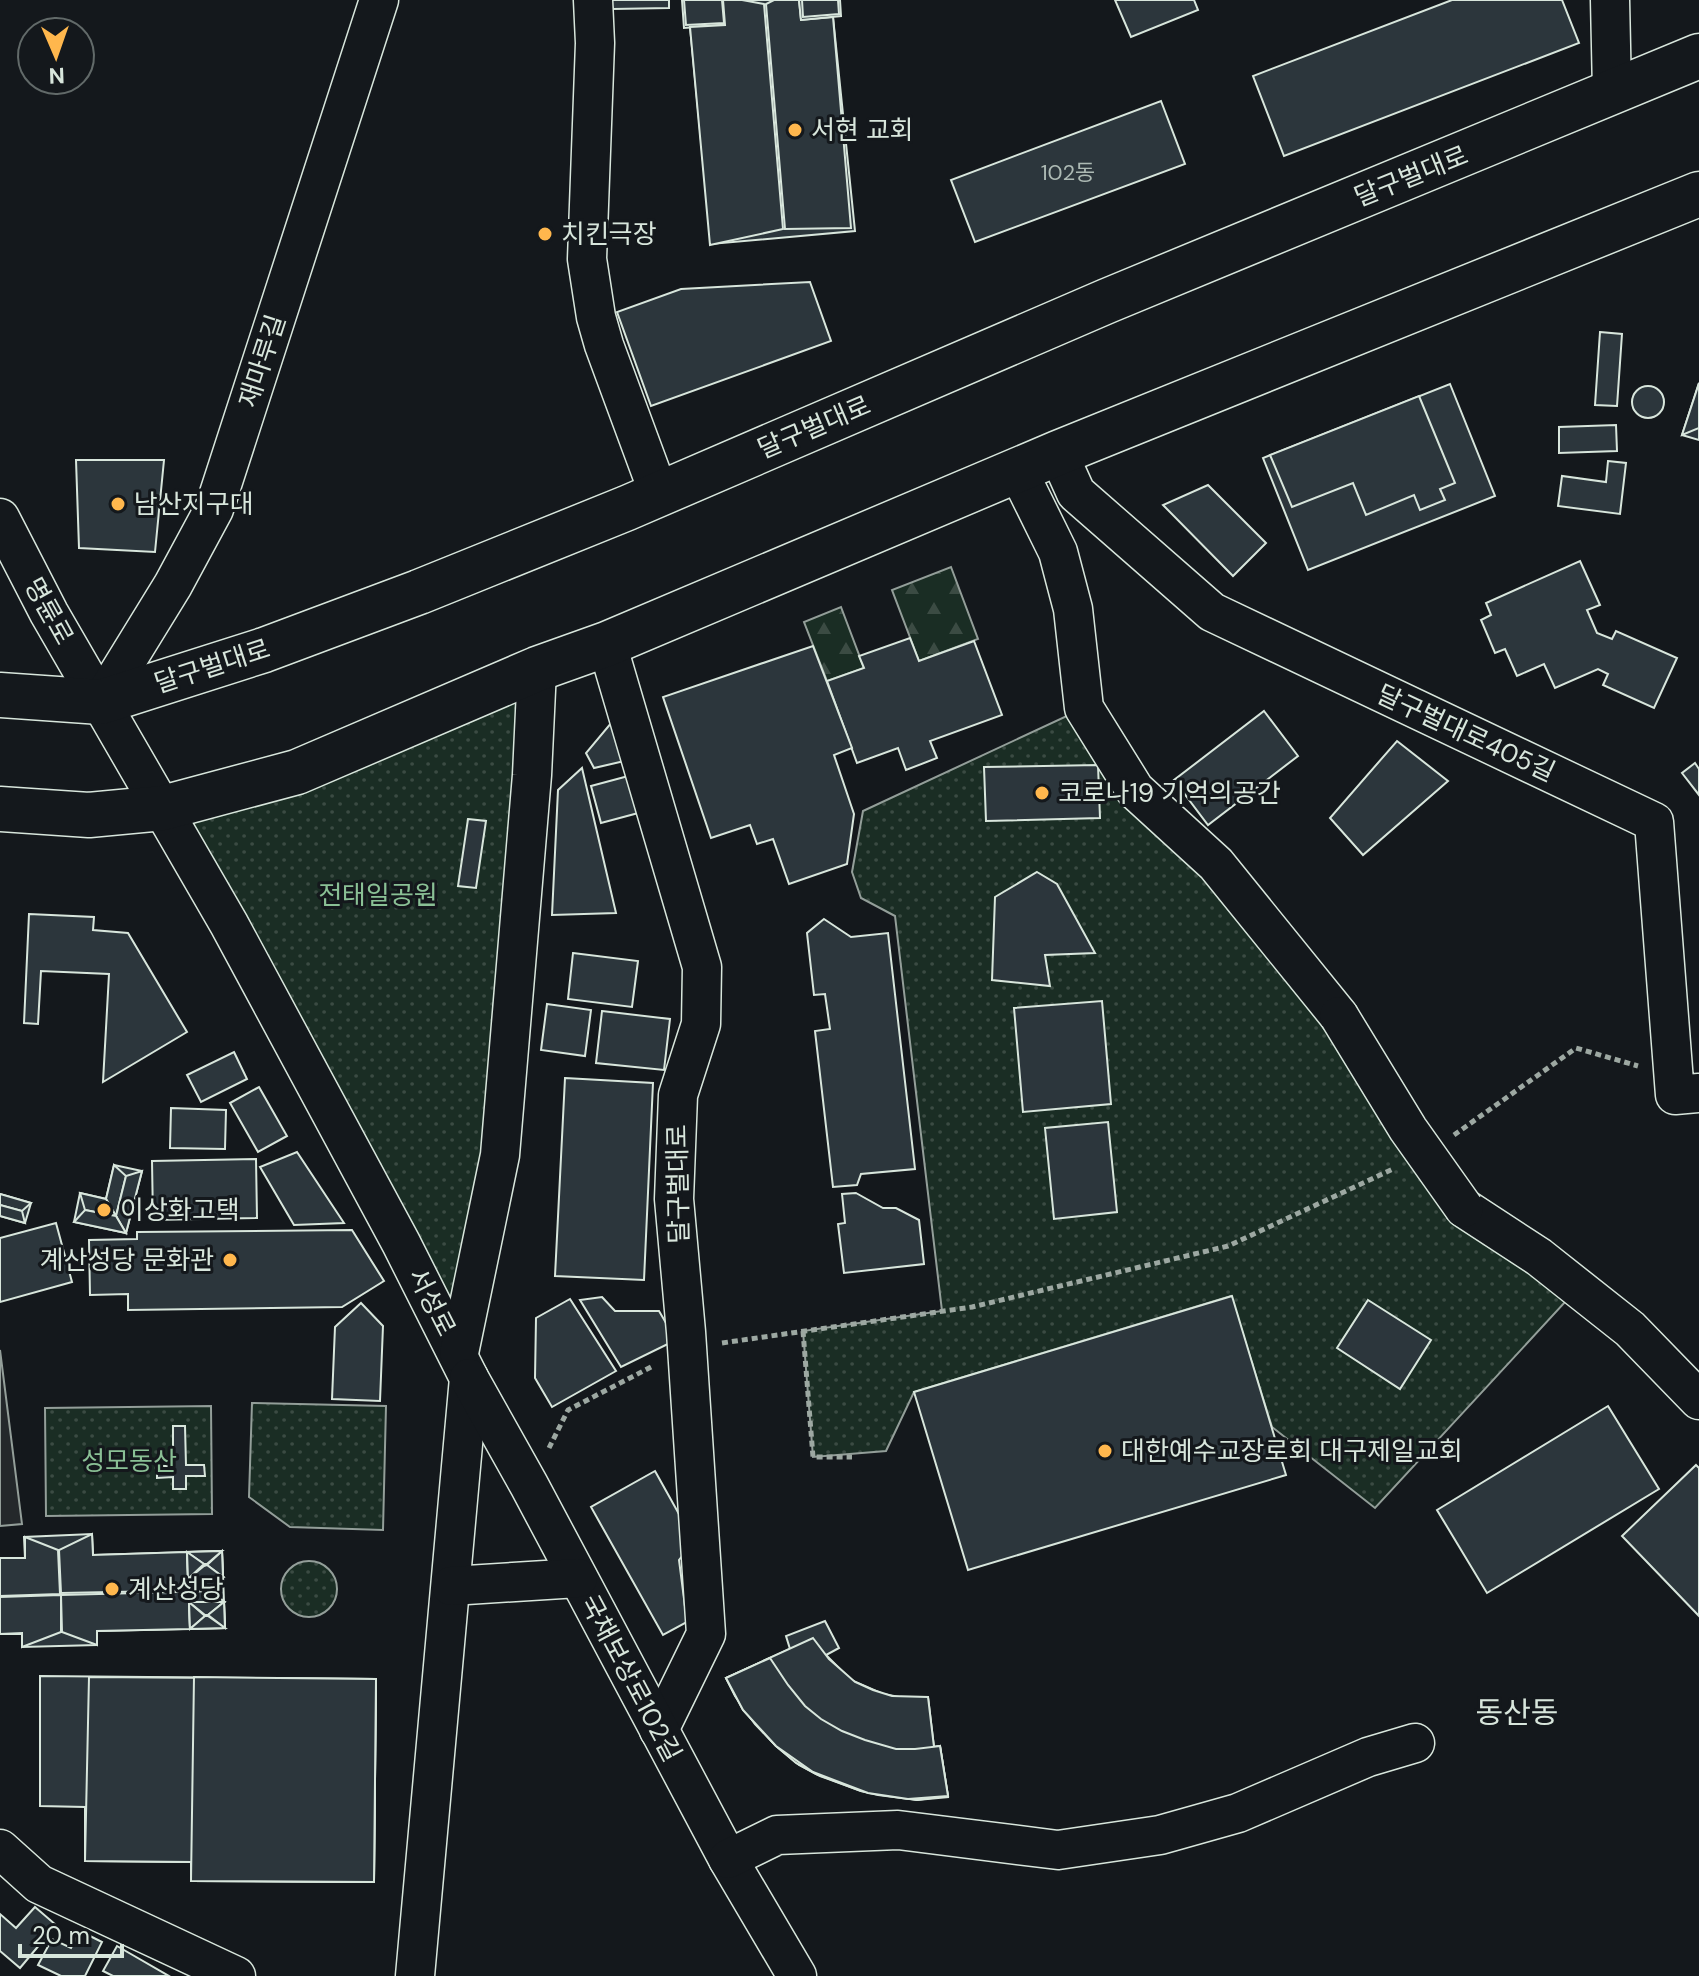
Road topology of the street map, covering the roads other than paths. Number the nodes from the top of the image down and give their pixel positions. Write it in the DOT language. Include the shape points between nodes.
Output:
graph roads {
  1 [pos="379,0"];
  2 [pos="593,0"];
  3 [pos="1610,0"];
  4 [pos="1699,56"];
  5 [pos="1612,92"];
  6 [pos="1699,194"];
  7 [pos="1058,453"];
  8 [pos="1018,471"];
  9 [pos="659,494"];
  10 [pos="0,518"];
  11 [pos="607,644"];
  12 [pos="537,669"];
  13 [pos="0,695"];
  14 [pos="101,702"];
  15 [pos="163,808"];
  16 [pos="0,809"];
  17 [pos="1687,1085"];
  18 [pos="464,1365"];
  19 [pos="1699,1400"];
  20 [pos="578,1578"];
  21 [pos="451,1586"];
  22 [pos="659,1730"];
  23 [pos="1415,1743"];
  24 [pos="0,1849"];
  25 [pos="728,1859"];
  26 [pos="236,1976"];
  27 [pos="415,1976"];
  28 [pos="797,1976"];
  1 -- 14 [label="street, 재마루길" via="214,509"];
  2 -- 9 [label="street" via="587,259 604,345"];
  3 -- 5 [label="street"];
  4 -- 5 [label="main road, 달구벌대로"];
  5 -- 9 [label="main road, 달구벌대로"];
  6 -- 7 [label="main road"];
  7 -- 8 [label="main road"];
  7 -- 17 [label="street, 달구벌대로405길" via="1076,493 1212,612 1654,822"];
  8 -- 11 [label="main road"];
  8 -- 19 [label="street, bridge" via="1058,552 1073,609 1084,708 1135,790 1216,864 1339,1016 1464,1208 1539,1257 1630,1329"];
  9 -- 14 [label="main road, 달구벌대로" via="264,650"];
  10 -- 14 [label="street, 명륜로"];
  11 -- 12 [label="main road"];
  11 -- 22 [label="street, 달구벌대로" via="702,967 701,1024 678,1095 674,1199 706,1634"];
  12 -- 15 [label="main road" via="297,772"];
  12 -- 18 [label="street" via="500,1155"];
  13 -- 14 [label="main road, 달구벌대로"];
  14 -- 15 [label="street, 서성로"];
  15 -- 16 [label="main road" via="89,815"];
  15 -- 18 [label="street, 서성로"];
  18 -- 20 [label="street, 국채보상로102길"];
  18 -- 21 [label="street"];
  20 -- 21 [label="street"];
  20 -- 22 [label="street, 국채보상로102길"];
  21 -- 27 [label="street"];
  22 -- 25 [label="street, 국채보상로102길"];
  23 -- 25 [label="street" via="1368,1757 1238,1813 1160,1835 1058,1850 898,1830 777,1835"];
  24 -- 26 [label="street" via="39,1884"];
  25 -- 28 [label="street, 국채보상로102길"];
}
